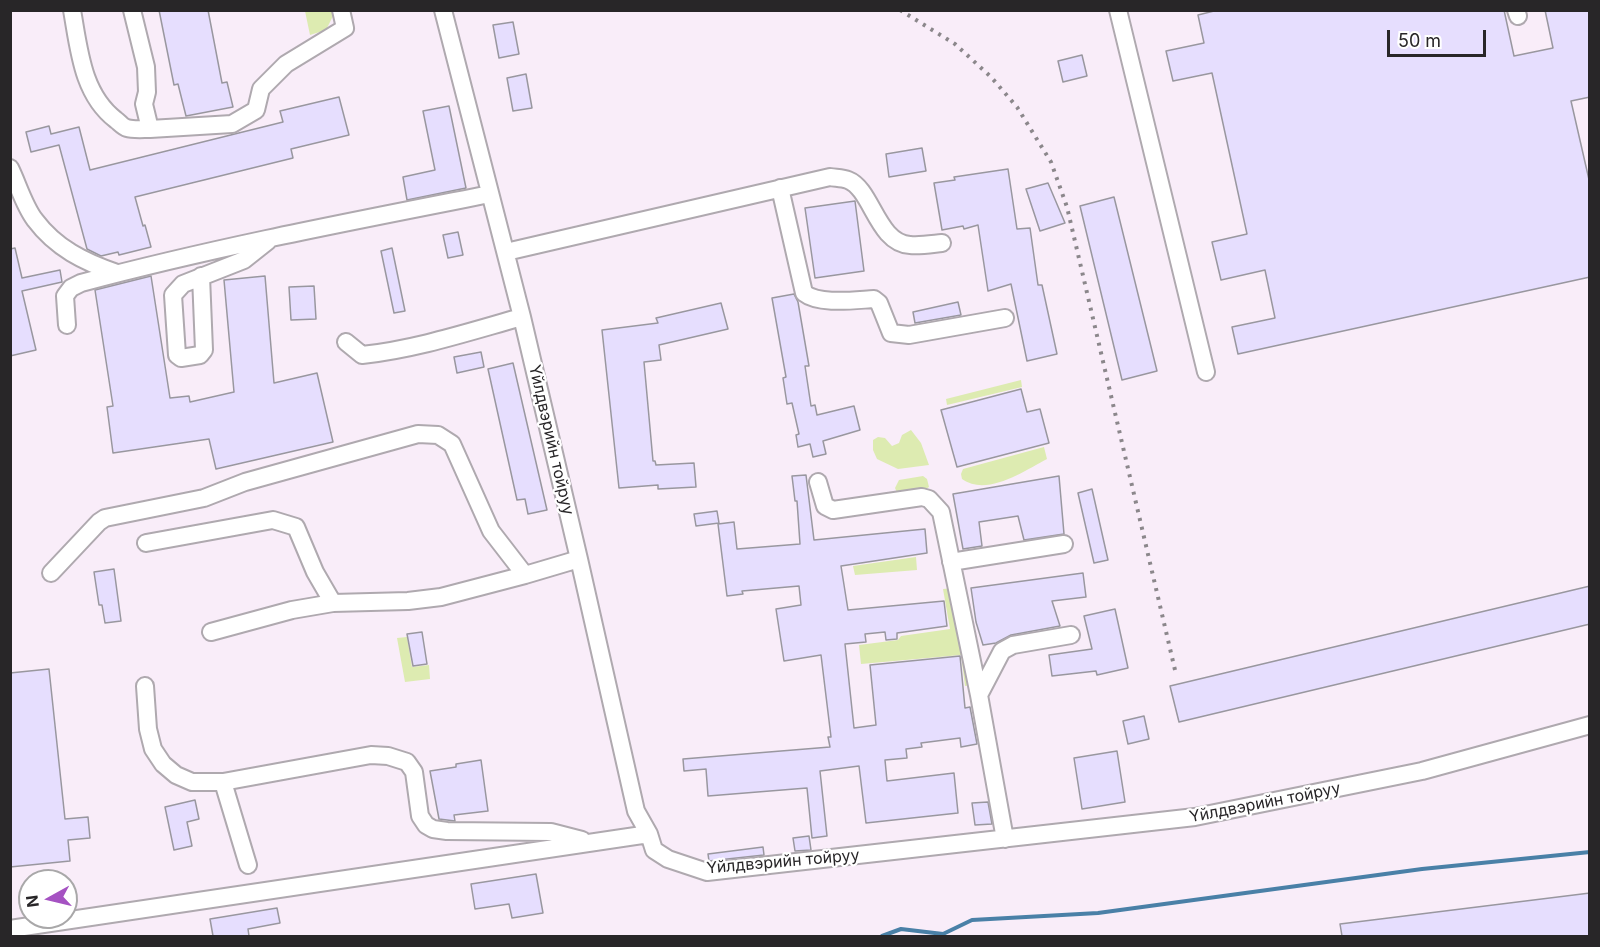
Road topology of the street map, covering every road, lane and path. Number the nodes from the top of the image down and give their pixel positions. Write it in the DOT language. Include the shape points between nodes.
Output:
graph roads {
  1 [pos="72,10"];
  2 [pos="132,10"];
  3 [pos="341,10"];
  4 [pos="443,10"];
  5 [pos="1118,10"];
  6 [pos="150,129"];
  7 [pos="10,168"];
  8 [pos="780,188"];
  9 [pos="490,194"];
  10 [pos="274,237"];
  11 [pos="942,243"];
  12 [pos="506,252"];
  13 [pos="117,273"];
  14 [pos="201,276"];
  15 [pos="522,317"];
  16 [pos="1005,318"];
  17 [pos="67,325"];
  18 [pos="346,342"];
  19 [pos="1206,372"];
  20 [pos="818,482"];
  21 [pos="146,543"];
  22 [pos="1064,544"];
  23 [pos="579,559"];
  24 [pos="951,562"];
  25 [pos="51,573"];
  26 [pos="525,575"];
  27 [pos="333,603"];
  28 [pos="211,632"];
  29 [pos="1071,635"];
  30 [pos="145,686"];
  31 [pos="979,695"];
  32 [pos="1590,725"];
  33 [pos="223,782"];
  34 [pos="649,834"];
  35 [pos="1005,839"];
  36 [pos="588,842"];
  37 [pos="248,865"];
  38 [pos="10,929"];
  1 -- 6 [label="lane" via="85,72 101,105 127,128"];
  2 -- 6 [label="lane" via="146,67 144,104"];
  3 -- 6 [label="lane" via="345,28 286,64 261,89 256,110 232,124"];
  4 -- 9 [label="lane, Үйлдвэрийн тойруу"];
  5 -- 19 [label="lane"];
  7 -- 13 [label="lane" via="33,218 62,248 86,263"];
  8 -- 11 [label="lane" via="830,177 848,179 897,242"];
  8 -- 12 [label="lane"];
  8 -- 16 [label="lane" via="804,293 811,298 874,299 891,333 909,335"];
  9 -- 10 [label="lane"];
  9 -- 12 [label="lane, Үйлдвэрийн тойруу"];
  10 -- 13 [label="lane"];
  10 -- 14 [label="lane" via="244,260"];
  12 -- 15 [label="lane, Үйлдвэрийн тойруу"];
  13 -- 17 [label="lane" via="71,288 65,296"];
  15 -- 18 [label="lane" via="416,347 362,355"];
  15 -- 23 [label="lane, Үйлдвэрийн тойруу"];
  20 -- 24 [label="lane" via="825,506 833,510 929,499 941,512"];
  21 -- 27 [label="lane" via="273,520 288,523 296,527"];
  22 -- 24 [label="lane"];
  23 -- 26 [label="lane"];
  23 -- 34 [label="lane, Үйлдвэрийн тойруу" via="636,811"];
  24 -- 31 [label="lane"];
  25 -- 26 [label="lane" via="105,518 204,498 245,482 418,434 438,435 452,444 491,531"];
  26 -- 27 [label="lane" via="441,597"];
  27 -- 28 [label="lane"];
  29 -- 31 [label="lane" via="1013,645 1002,651"];
  30 -- 33 [label="lane" via="148,729 153,749 163,764 192,782"];
  31 -- 35 [label="lane"];
  32 -- 35 [label="lane, Үйлдвэрийн тойруу" via="1422,771 1195,817"];
  33 -- 36 [label="lane" via="372,755 388,756 407,762 414,772 420,816 433,829 550,832"];
  33 -- 37 [label="lane"];
  34 -- 35 [label="lane, Үйлдвэрийн тойруу" via="654,850 707,872"];
  34 -- 36 [label="lane"];
  36 -- 38 [label="lane"];
}
